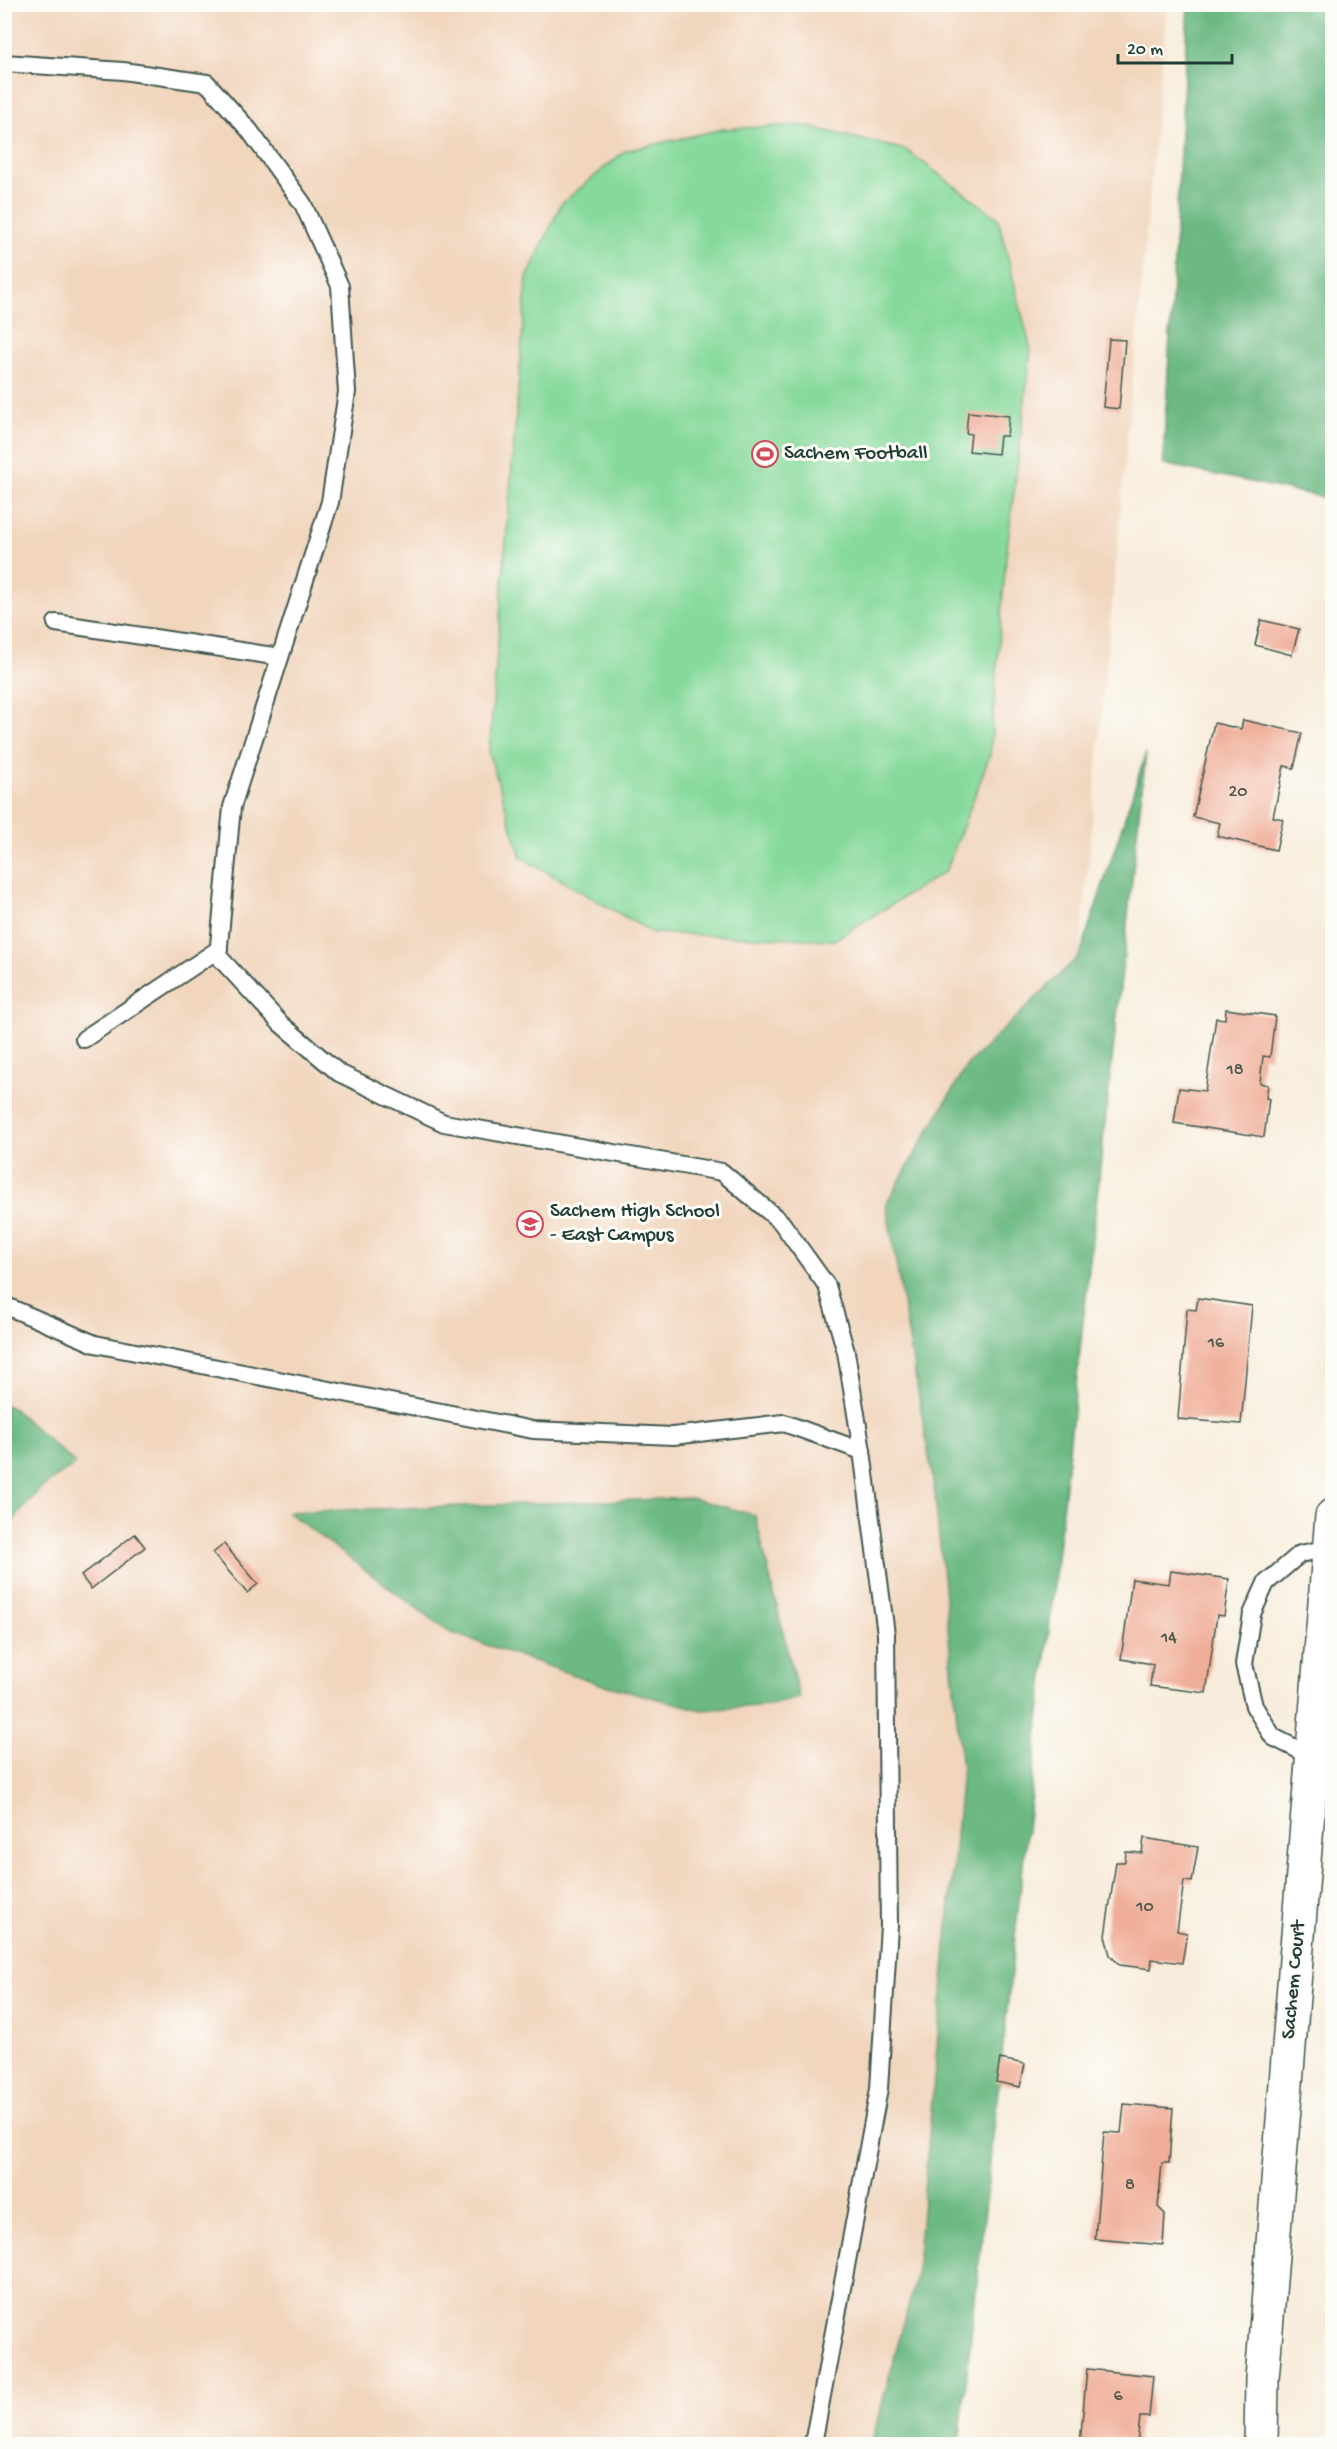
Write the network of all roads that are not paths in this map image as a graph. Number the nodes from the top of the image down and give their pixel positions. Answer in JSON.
{"nodes":[{"id":1,"x":4,"y":63,"type":"edge"},
{"id":2,"x":56,"y":623,"type":"dead end"},
{"id":3,"x":280,"y":657,"type":"junction"},
{"id":4,"x":219,"y":949,"type":"junction"},
{"id":5,"x":84,"y":1039,"type":"dead end"},
{"id":6,"x":4,"y":1305,"type":"edge"},
{"id":7,"x":862,"y":1451,"type":"junction"},
{"id":8,"x":1331,"y":1532,"type":"edge"},
{"id":9,"x":1313,"y":1757,"type":"junction"},
{"id":10,"x":813,"y":2445,"type":"edge"},
{"id":11,"x":1261,"y":2445,"type":"edge"}],
"edges":[{"from":1,"to":3,"type":"lane"},
{"from":2,"to":3,"type":"lane"},
{"from":3,"to":4,"type":"lane"},
{"from":4,"to":5,"type":"lane"},
{"from":4,"to":7,"type":"lane"},
{"from":6,"to":7,"type":"lane"},
{"from":7,"to":10,"type":"lane"},
{"from":8,"to":9,"type":"street","name":"Sachem Court"},
{"from":8,"to":9,"type":"lane"},
{"from":9,"to":11,"type":"street","name":"Sachem Court"}]}
